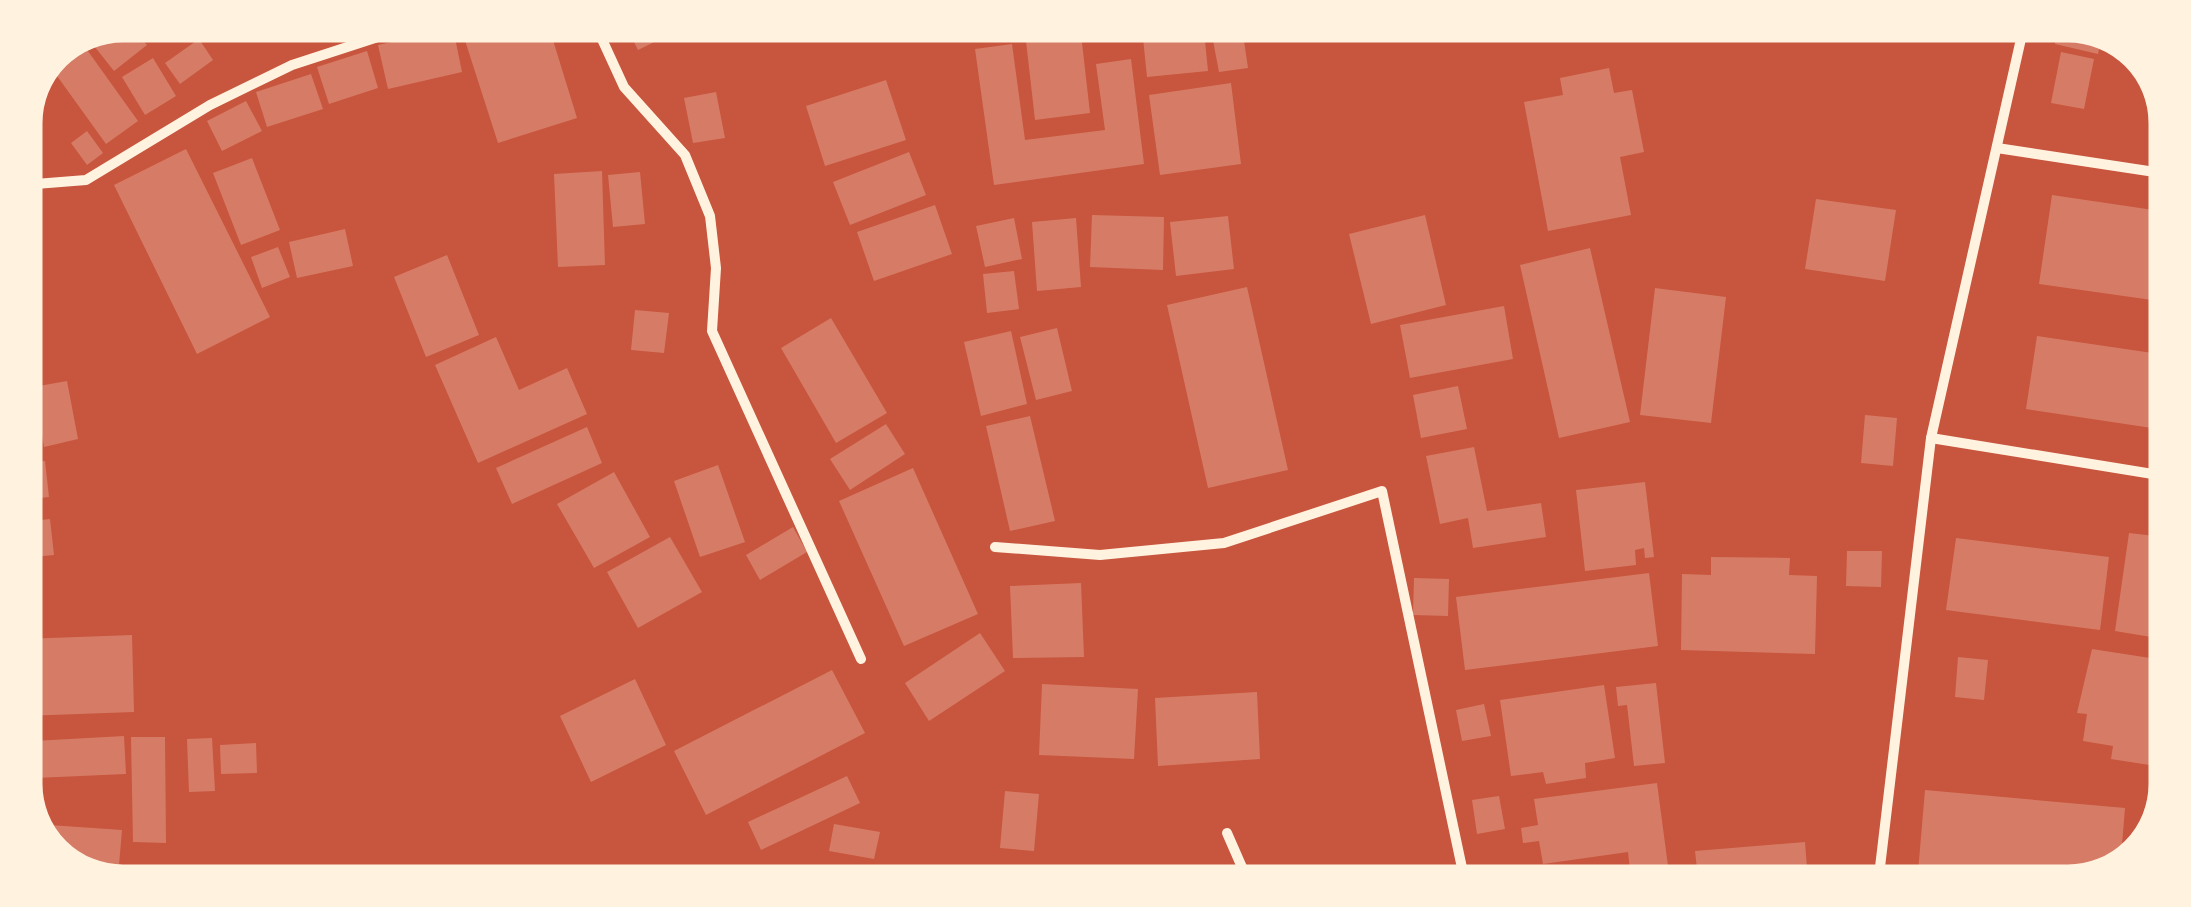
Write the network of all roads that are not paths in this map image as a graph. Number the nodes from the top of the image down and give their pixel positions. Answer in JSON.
{"nodes":[{"id":1,"x":373,"y":40,"type":"edge"},
{"id":2,"x":602,"y":40,"type":"edge"},
{"id":3,"x":2021,"y":40,"type":"edge"},
{"id":4,"x":1997,"y":148,"type":"junction"},
{"id":5,"x":2151,"y":171,"type":"edge"},
{"id":6,"x":40,"y":184,"type":"edge"},
{"id":7,"x":1932,"y":438,"type":"junction"},
{"id":8,"x":2151,"y":474,"type":"edge"},
{"id":9,"x":995,"y":547,"type":"dead end"},
{"id":10,"x":860,"y":659,"type":"dead end"},
{"id":11,"x":1228,"y":834,"type":"dead end"},
{"id":12,"x":1242,"y":867,"type":"edge"},
{"id":13,"x":1461,"y":867,"type":"edge"},
{"id":14,"x":1880,"y":867,"type":"edge"}],
"edges":[{"from":1,"to":6,"type":"street"},
{"from":2,"to":10,"type":"street"},
{"from":3,"to":4,"type":"street"},
{"from":4,"to":5,"type":"street"},
{"from":4,"to":7,"type":"street"},
{"from":7,"to":8,"type":"street"},
{"from":7,"to":14,"type":"street"},
{"from":9,"to":13,"type":"street"},
{"from":11,"to":12,"type":"street"}]}
